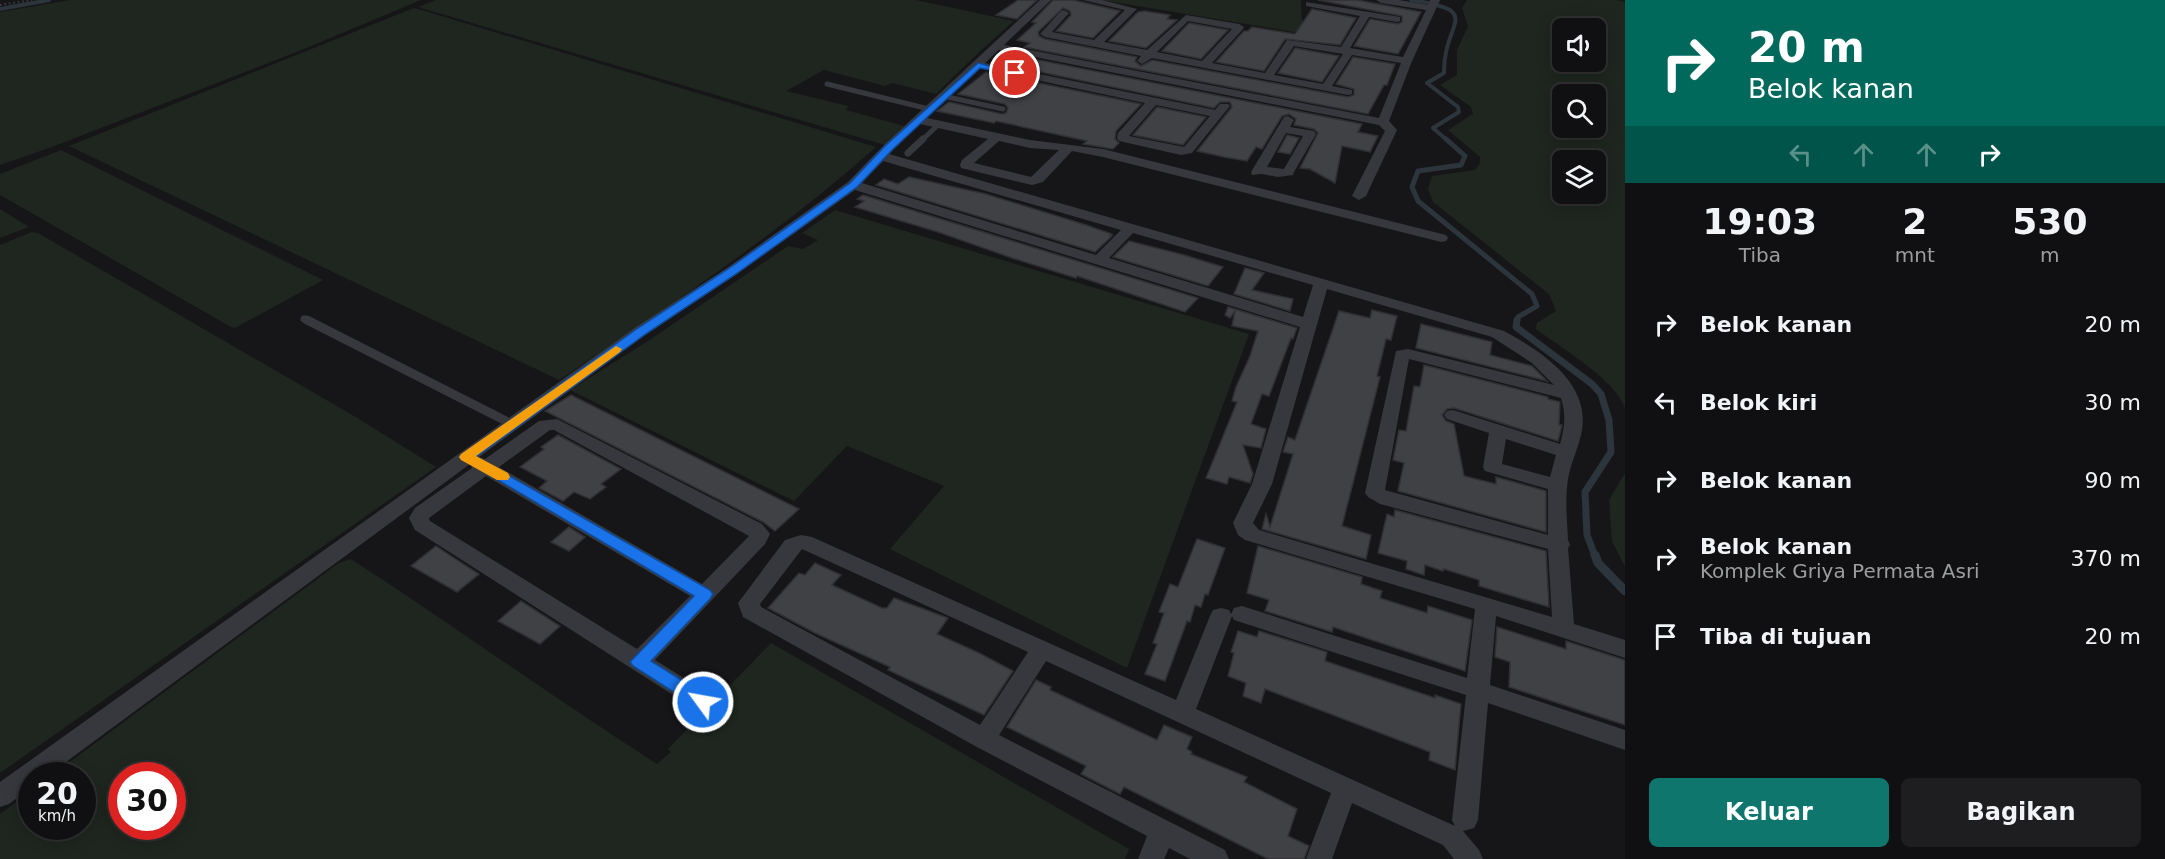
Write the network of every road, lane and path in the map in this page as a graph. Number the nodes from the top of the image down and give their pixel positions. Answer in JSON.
{"nodes":[{"id":1,"x":32,"y":0,"type":"edge"},
{"id":2,"x":1046,"y":0,"type":"edge"},
{"id":3,"x":1088,"y":0,"type":"edge"},
{"id":4,"x":1381,"y":0,"type":"edge"},
{"id":5,"x":1309,"y":4,"type":"dead end"},
{"id":6,"x":1434,"y":4,"type":"edge"},
{"id":7,"x":0,"y":5,"type":"edge"},
{"id":8,"x":1064,"y":13,"type":"dead end"},
{"id":9,"x":1366,"y":14,"type":"junction"},
{"id":10,"x":1397,"y":19,"type":"dead end"},
{"id":11,"x":1096,"y":44,"type":"junction"},
{"id":12,"x":996,"y":46,"type":"junction"},
{"id":13,"x":1347,"y":51,"type":"junction"},
{"id":14,"x":1149,"y":54,"type":"junction"},
{"id":15,"x":1407,"y":61,"type":"junction"},
{"id":16,"x":978,"y":65,"type":"junction"},
{"id":17,"x":1204,"y":65,"type":"junction"},
{"id":18,"x":1131,"y":73,"type":"junction"},
{"id":19,"x":1268,"y":76,"type":"junction"},
{"id":20,"x":827,"y":84,"type":"dead end"},
{"id":21,"x":1326,"y":87,"type":"junction"},
{"id":22,"x":1348,"y":92,"type":"dead end"},
{"id":23,"x":1234,"y":93,"type":"junction"},
{"id":24,"x":943,"y":96,"type":"junction"},
{"id":25,"x":1153,"y":101,"type":"junction"},
{"id":26,"x":1296,"y":105,"type":"junction"},
{"id":27,"x":1003,"y":109,"type":"dead end"},
{"id":28,"x":924,"y":114,"type":"junction"},
{"id":29,"x":1218,"y":114,"type":"junction"},
{"id":30,"x":1383,"y":122,"type":"junction"},
{"id":31,"x":939,"y":124,"type":"junction"},
{"id":32,"x":1282,"y":129,"type":"junction"},
{"id":33,"x":997,"y":137,"type":"junction"},
{"id":34,"x":1068,"y":147,"type":"junction"},
{"id":35,"x":908,"y":153,"type":"dead end"},
{"id":36,"x":881,"y":156,"type":"junction"},
{"id":37,"x":854,"y":185,"type":"junction"},
{"id":38,"x":1359,"y":196,"type":"dead end"},
{"id":39,"x":1130,"y":228,"type":"junction"},
{"id":40,"x":1441,"y":238,"type":"dead end"},
{"id":41,"x":1099,"y":260,"type":"junction"},
{"id":42,"x":1321,"y":284,"type":"junction"},
{"id":43,"x":304,"y":319,"type":"dead end"},
{"id":44,"x":1308,"y":324,"type":"junction"},
{"id":45,"x":1566,"y":394,"type":"junction"},
{"id":46,"x":1453,"y":415,"type":"dead end"},
{"id":47,"x":512,"y":424,"type":"junction"},
{"id":48,"x":1498,"y":430,"type":"junction"},
{"id":49,"x":1566,"y":452,"type":"junction"},
{"id":50,"x":466,"y":457,"type":"junction"},
{"id":51,"x":487,"y":467,"type":"junction"},
{"id":52,"x":1558,"y":485,"type":"junction"},
{"id":53,"x":1560,"y":545,"type":"junction"},
{"id":54,"x":705,"y":594,"type":"junction"},
{"id":55,"x":1486,"y":605,"type":"junction"},
{"id":56,"x":1563,"y":629,"type":"junction"},
{"id":57,"x":1625,"y":649,"type":"edge"},
{"id":58,"x":1042,"y":650,"type":"junction"},
{"id":59,"x":639,"y":662,"type":"junction"},
{"id":60,"x":1477,"y":690,"type":"junction"},
{"id":61,"x":703,"y":702,"type":"dead end"},
{"id":62,"x":1182,"y":713,"type":"junction"},
{"id":63,"x":984,"y":740,"type":"junction"},
{"id":64,"x":1625,"y":740,"type":"edge"},
{"id":65,"x":1345,"y":788,"type":"junction"},
{"id":66,"x":0,"y":796,"type":"edge"},
{"id":67,"x":1466,"y":820,"type":"dead end"},
{"id":68,"x":1162,"y":831,"type":"junction"},
{"id":69,"x":1150,"y":859,"type":"edge"},
{"id":70,"x":1216,"y":859,"type":"edge"},
{"id":71,"x":1319,"y":859,"type":"edge"},
{"id":72,"x":1470,"y":859,"type":"edge"}],
"edges":[{"from":1,"to":7,"type":"path"},
{"from":2,"to":12,"type":"street"},
{"from":3,"to":11,"type":"street"},
{"from":4,"to":6,"type":"street"},
{"from":5,"to":9,"type":"street"},
{"from":6,"to":15,"type":"street"},
{"from":8,"to":11,"type":"street"},
{"from":9,"to":10,"type":"street"},
{"from":9,"to":13,"type":"street"},
{"from":11,"to":14,"type":"street"},
{"from":12,"to":16,"type":"street"},
{"from":12,"to":18,"type":"street"},
{"from":13,"to":15,"type":"street"},
{"from":13,"to":19,"type":"street"},
{"from":13,"to":21,"type":"street"},
{"from":14,"to":17,"type":"street"},
{"from":14,"to":17,"type":"street"},
{"from":14,"to":18,"type":"street"},
{"from":15,"to":30,"type":"street"},
{"from":16,"to":24,"type":"street"},
{"from":16,"to":25,"type":"street"},
{"from":17,"to":19,"type":"street"},
{"from":18,"to":23,"type":"street"},
{"from":19,"to":21,"type":"street"},
{"from":20,"to":28,"type":"lane"},
{"from":21,"to":22,"type":"street"},
{"from":23,"to":26,"type":"street"},
{"from":23,"to":29,"type":"street"},
{"from":24,"to":27,"type":"lane"},
{"from":24,"to":28,"type":"street"},
{"from":25,"to":29,"type":"street"},
{"from":25,"to":29,"type":"street"},
{"from":26,"to":30,"type":"street"},
{"from":26,"to":32,"type":"street"},
{"from":28,"to":31,"type":"street"},
{"from":28,"to":36,"type":"street"},
{"from":30,"to":38,"type":"street"},
{"from":31,"to":33,"type":"street"},
{"from":31,"to":35,"type":"lane"},
{"from":32,"to":32,"type":"street"},
{"from":33,"to":34,"type":"street"},
{"from":33,"to":34,"type":"street"},
{"from":34,"to":40,"type":"street"},
{"from":36,"to":37,"type":"street"},
{"from":36,"to":39,"type":"street"},
{"from":37,"to":41,"type":"street"},
{"from":37,"to":47,"type":"street"},
{"from":39,"to":41,"type":"street"},
{"from":39,"to":42,"type":"street"},
{"from":41,"to":44,"type":"street"},
{"from":42,"to":44,"type":"street"},
{"from":42,"to":45,"type":"street"},
{"from":43,"to":47,"type":"lane"},
{"from":44,"to":55,"type":"street"},
{"from":45,"to":49,"type":"street"},
{"from":45,"to":53,"type":"street"},
{"from":46,"to":48,"type":"street"},
{"from":47,"to":50,"type":"street"},
{"from":48,"to":49,"type":"street"},
{"from":48,"to":52,"type":"street"},
{"from":49,"to":52,"type":"street"},
{"from":50,"to":51,"type":"street"},
{"from":50,"to":66,"type":"street"},
{"from":51,"to":54,"type":"street"},
{"from":51,"to":54,"type":"street"},
{"from":51,"to":59,"type":"street"},
{"from":52,"to":53,"type":"street"},
{"from":53,"to":56,"type":"street"},
{"from":54,"to":59,"type":"street"},
{"from":55,"to":56,"type":"street"},
{"from":55,"to":60,"type":"street"},
{"from":56,"to":57,"type":"street"},
{"from":58,"to":62,"type":"street"},
{"from":58,"to":63,"type":"street"},
{"from":58,"to":63,"type":"street"},
{"from":59,"to":61,"type":"street"},
{"from":60,"to":62,"type":"street"},
{"from":60,"to":64,"type":"street"},
{"from":60,"to":67,"type":"street"},
{"from":62,"to":65,"type":"street"},
{"from":63,"to":68,"type":"street"},
{"from":65,"to":71,"type":"street"},
{"from":65,"to":72,"type":"street"},
{"from":68,"to":69,"type":"street"},
{"from":68,"to":70,"type":"street"}]}
